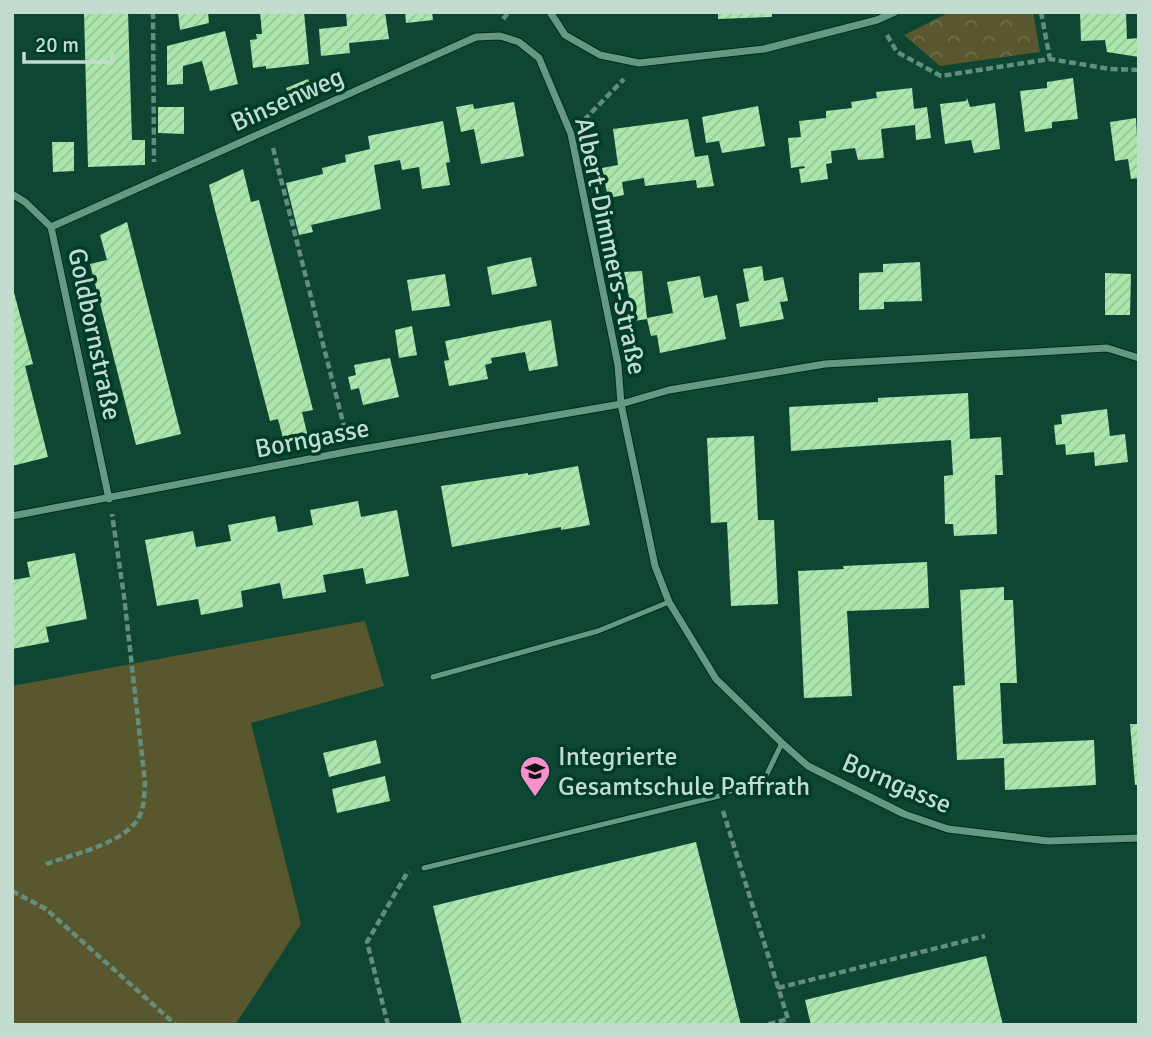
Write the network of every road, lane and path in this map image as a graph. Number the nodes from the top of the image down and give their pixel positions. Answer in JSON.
{"nodes":[{"id":1,"x":153,"y":12,"type":"edge"},
{"id":2,"x":550,"y":12,"type":"edge"},
{"id":3,"x":895,"y":12,"type":"edge"},
{"id":4,"x":1041,"y":12,"type":"edge"},
{"id":5,"x":877,"y":20,"type":"junction"},
{"id":6,"x":539,"y":58,"type":"joint"},
{"id":7,"x":1050,"y":59,"type":"junction"},
{"id":8,"x":639,"y":64,"type":"junction"},
{"id":9,"x":1139,"y":70,"type":"edge"},
{"id":10,"x":269,"y":130,"type":"junction"},
{"id":11,"x":571,"y":134,"type":"junction"},
{"id":12,"x":154,"y":180,"type":"junction"},
{"id":13,"x":12,"y":194,"type":"edge"},
{"id":14,"x":51,"y":227,"type":"junction"},
{"id":15,"x":1139,"y":358,"type":"edge"},
{"id":16,"x":621,"y":404,"type":"junction"},
{"id":17,"x":351,"y":452,"type":"junction"},
{"id":18,"x":109,"y":499,"type":"junction"},
{"id":19,"x":12,"y":516,"type":"edge"},
{"id":20,"x":669,"y":602,"type":"junction"},
{"id":21,"x":433,"y":677,"type":"dead end"},
{"id":22,"x":782,"y":743,"type":"junction"},
{"id":23,"x":719,"y":796,"type":"junction"},
{"id":24,"x":1139,"y":838,"type":"edge"},
{"id":25,"x":46,"y":864,"type":"dead end"},
{"id":26,"x":424,"y":868,"type":"joint"},
{"id":27,"x":12,"y":891,"type":"edge"},
{"id":28,"x":985,"y":936,"type":"dead end"},
{"id":29,"x":778,"y":988,"type":"junction"},
{"id":30,"x":789,"y":1022,"type":"edge"},
{"id":31,"x":176,"y":1025,"type":"edge"},
{"id":32,"x":388,"y":1025,"type":"edge"},
{"id":33,"x":766,"y":1025,"type":"edge"}],
"edges":[{"from":1,"to":12,"type":"path"},
{"from":2,"to":8,"type":"street"},
{"from":3,"to":5,"type":"street"},
{"from":4,"to":7,"type":"path"},
{"from":5,"to":7,"type":"path"},
{"from":5,"to":8,"type":"street"},
{"from":6,"to":10,"type":"street","name":"Binsenweg"},
{"from":6,"to":11,"type":"street","name":"Albert-Dimmers-Straße"},
{"from":7,"to":9,"type":"path"},
{"from":8,"to":11,"type":"path"},
{"from":10,"to":12,"type":"street","name":"Binsenweg"},
{"from":10,"to":17,"type":"path"},
{"from":11,"to":16,"type":"street","name":"Albert-Dimmers-Straße"},
{"from":12,"to":14,"type":"street","name":"Binsenweg"},
{"from":13,"to":14,"type":"street","name":"Goldbornstraße"},
{"from":14,"to":18,"type":"street","name":"Goldbornstraße"},
{"from":15,"to":16,"type":"street","name":"Borngasse"},
{"from":16,"to":17,"type":"street","name":"Borngasse"},
{"from":16,"to":20,"type":"street","name":"Borngasse"},
{"from":17,"to":18,"type":"street","name":"Borngasse"},
{"from":18,"to":19,"type":"street","name":"Borngasse"},
{"from":18,"to":25,"type":"path"},
{"from":20,"to":21,"type":"lane"},
{"from":20,"to":22,"type":"street","name":"Borngasse"},
{"from":22,"to":23,"type":"lane"},
{"from":22,"to":24,"type":"street","name":"Borngasse"},
{"from":23,"to":26,"type":"lane"},
{"from":23,"to":29,"type":"path"},
{"from":26,"to":32,"type":"path"},
{"from":27,"to":31,"type":"path"},
{"from":28,"to":29,"type":"path"},
{"from":29,"to":30,"type":"path"},
{"from":30,"to":33,"type":"path"}]}
